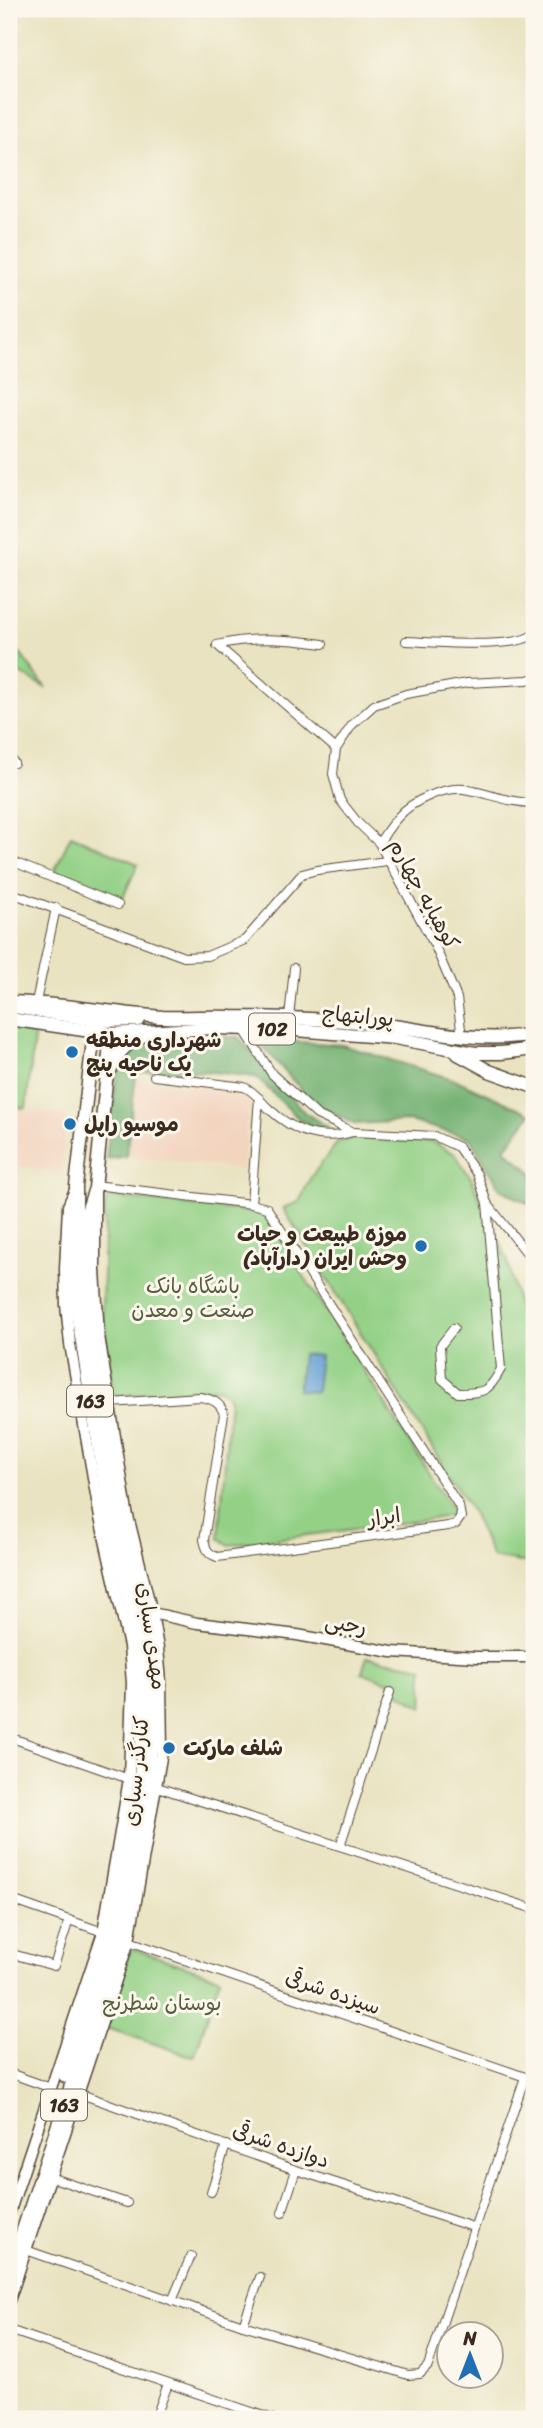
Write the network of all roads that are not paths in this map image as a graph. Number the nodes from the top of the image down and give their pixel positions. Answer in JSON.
{"nodes":[{"id":1,"x":534,"y":634,"type":"edge"},
{"id":2,"x":406,"y":641,"type":"dead end"},
{"id":3,"x":323,"y":644,"type":"dead end"},
{"id":4,"x":534,"y":678,"type":"edge"},
{"id":5,"x":336,"y":749,"type":"junction"},
{"id":6,"x":534,"y":803,"type":"edge"},
{"id":7,"x":379,"y":843,"type":"junction"},
{"id":8,"x":9,"y":860,"type":"edge"},
{"id":9,"x":387,"y":861,"type":"junction"},
{"id":10,"x":9,"y":892,"type":"edge"},
{"id":11,"x":118,"y":905,"type":"dead end"},
{"id":12,"x":56,"y":908,"type":"junction"},
{"id":13,"x":294,"y":968,"type":"dead end"},
{"id":14,"x":36,"y":1002,"type":"junction"},
{"id":15,"x":9,"y":1004,"type":"edge"},
{"id":16,"x":164,"y":1017,"type":"junction"},
{"id":17,"x":289,"y":1018,"type":"junction"},
{"id":18,"x":9,"y":1019,"type":"edge"},
{"id":19,"x":102,"y":1021,"type":"junction"},
{"id":20,"x":243,"y":1028,"type":"junction"},
{"id":21,"x":157,"y":1030,"type":"junction"},
{"id":22,"x":94,"y":1032,"type":"junction"},
{"id":23,"x":111,"y":1034,"type":"junction"},
{"id":24,"x":534,"y":1034,"type":"edge"},
{"id":25,"x":444,"y":1035,"type":"junction"},
{"id":26,"x":462,"y":1037,"type":"junction"},
{"id":27,"x":534,"y":1049,"type":"edge"},
{"id":28,"x":449,"y":1050,"type":"junction"},
{"id":29,"x":154,"y":1076,"type":"dead end"},
{"id":30,"x":106,"y":1083,"type":"junction"},
{"id":31,"x":534,"y":1087,"type":"edge"},
{"id":32,"x":260,"y":1098,"type":"junction"},
{"id":33,"x":83,"y":1124,"type":"junction"},
{"id":34,"x":102,"y":1127,"type":"junction"},
{"id":35,"x":353,"y":1132,"type":"junction"},
{"id":36,"x":95,"y":1186,"type":"junction"},
{"id":37,"x":250,"y":1203,"type":"junction"},
{"id":38,"x":488,"y":1203,"type":"junction"},
{"id":39,"x":534,"y":1262,"type":"edge"},
{"id":40,"x":454,"y":1328,"type":"dead end"},
{"id":41,"x":110,"y":1403,"type":"junction"},
{"id":42,"x":152,"y":1613,"type":"junction"},
{"id":43,"x":534,"y":1657,"type":"edge"},
{"id":44,"x":390,"y":1692,"type":"dead end"},
{"id":45,"x":9,"y":1737,"type":"edge"},
{"id":46,"x":144,"y":1783,"type":"junction"},
{"id":47,"x":340,"y":1846,"type":"junction"},
{"id":48,"x":9,"y":1899,"type":"edge"},
{"id":49,"x":534,"y":1909,"type":"edge"},
{"id":50,"x":69,"y":1920,"type":"junction"},
{"id":51,"x":116,"y":1936,"type":"junction"},
{"id":52,"x":9,"y":1953,"type":"edge"},
{"id":53,"x":9,"y":2073,"type":"edge"},
{"id":54,"x":525,"y":2077,"type":"junction"},
{"id":55,"x":534,"y":2080,"type":"edge"},
{"id":56,"x":51,"y":2088,"type":"junction"},
{"id":57,"x":78,"y":2094,"type":"junction"},
{"id":58,"x":226,"y":2145,"type":"junction"},
{"id":59,"x":296,"y":2170,"type":"junction"},
{"id":60,"x":50,"y":2177,"type":"junction"},
{"id":61,"x":211,"y":2192,"type":"dead end"},
{"id":62,"x":127,"y":2203,"type":"dead end"},
{"id":63,"x":282,"y":2213,"type":"dead end"},
{"id":64,"x":9,"y":2214,"type":"edge"},
{"id":65,"x":473,"y":2227,"type":"junction"},
{"id":66,"x":9,"y":2246,"type":"edge"},
{"id":67,"x":26,"y":2250,"type":"junction"},
{"id":68,"x":191,"y":2256,"type":"dead end"},
{"id":69,"x":9,"y":2272,"type":"edge"},
{"id":70,"x":260,"y":2277,"type":"dead end"},
{"id":71,"x":9,"y":2301,"type":"edge"},
{"id":72,"x":172,"y":2301,"type":"junction"},
{"id":73,"x":243,"y":2325,"type":"junction"},
{"id":74,"x":9,"y":2330,"type":"edge"},
{"id":75,"x":167,"y":2384,"type":"junction"},
{"id":76,"x":9,"y":2414,"type":"edge"},
{"id":77,"x":268,"y":2418,"type":"edge"},
{"id":78,"x":24,"y":2419,"type":"edge"},
{"id":79,"x":155,"y":2419,"type":"edge"}],
"edges":[{"from":1,"to":2,"type":"street"},
{"from":3,"to":5,"type":"street"},
{"from":4,"to":5,"type":"street"},
{"from":5,"to":7,"type":"street","name":"کوهپایه چهارم"},
{"from":6,"to":7,"type":"street"},
{"from":7,"to":9,"type":"street","name":"کوهپایه چهارم"},
{"from":8,"to":11,"type":"street"},
{"from":9,"to":12,"type":"street"},
{"from":9,"to":26,"type":"street","name":"کوهپایه چهارم"},
{"from":10,"to":12,"type":"street"},
{"from":12,"to":14,"type":"street"},
{"from":13,"to":17,"type":"street"},
{"from":14,"to":15,"type":"main road","name":"پورابتهاج","number":"102"},
{"from":14,"to":16,"type":"main road","name":"پورابتهاج","number":"102"},
{"from":15,"to":19,"type":"main road"},
{"from":16,"to":17,"type":"main road","name":"پورابتهاج","number":"102"},
{"from":16,"to":19,"type":"main road"},
{"from":17,"to":25,"type":"main road","name":"پورابتهاج","number":"102"},
{"from":18,"to":22,"type":"main road","name":"پورابتهاج","number":"102"},
{"from":19,"to":22,"type":"main road","name":"مهدی سباری","number":"163"},
{"from":20,"to":21,"type":"main road","name":"پورابتهاج","number":"102"},
{"from":20,"to":28,"type":"main road","name":"پورابتهاج","number":"102"},
{"from":20,"to":35,"type":"street"},
{"from":21,"to":23,"type":"main road","name":"پورابتهاج","number":"102"},
{"from":21,"to":30,"type":"main road"},
{"from":22,"to":23,"type":"main road","name":"پورابتهاج","number":"102"},
{"from":22,"to":33,"type":"main road","name":"مهدی سباری","number":"163"},
{"from":23,"to":30,"type":"main road","number":"163"},
{"from":24,"to":26,"type":"main road","name":"پورابتهاج","number":"102"},
{"from":25,"to":26,"type":"main road","name":"پورابتهاج","number":"102"},
{"from":25,"to":28,"type":"main road"},
{"from":27,"to":28,"type":"main road","name":"پورابتهاج","number":"102"},
{"from":28,"to":31,"type":"main road"},
{"from":29,"to":32,"type":"street"},
{"from":30,"to":34,"type":"main road","number":"163"},
{"from":32,"to":35,"type":"street"},
{"from":32,"to":37,"type":"street"},
{"from":33,"to":34,"type":"main road"},
{"from":33,"to":46,"type":"main road","name":"مهدی سباری","number":"163"},
{"from":34,"to":36,"type":"main road","number":"163"},
{"from":35,"to":38,"type":"street"},
{"from":36,"to":37,"type":"street"},
{"from":36,"to":41,"type":"main road","name":"کنارگذر سباری"},
{"from":36,"to":46,"type":"main road","number":"163"},
{"from":37,"to":41,"type":"street","name":"ابرار"},
{"from":38,"to":39,"type":"street"},
{"from":38,"to":40,"type":"street"},
{"from":41,"to":42,"type":"main road","name":"کنارگذر سباری"},
{"from":42,"to":43,"type":"main road","name":"رجبی"},
{"from":42,"to":46,"type":"main road","name":"کنارگذر سباری"},
{"from":44,"to":47,"type":"street"},
{"from":45,"to":46,"type":"street"},
{"from":46,"to":47,"type":"street"},
{"from":46,"to":51,"type":"main road","name":"مهدی سباری","number":"163"},
{"from":46,"to":51,"type":"main road","name":"کنارگذر سباری"},
{"from":47,"to":49,"type":"street"},
{"from":48,"to":50,"type":"street","name":"سیزده شرقی"},
{"from":50,"to":51,"type":"street","name":"سیزده شرقی"},
{"from":50,"to":52,"type":"street"},
{"from":51,"to":54,"type":"street","name":"سیزده شرقی"},
{"from":51,"to":56,"type":"main road","name":"کنارگذر سباری"},
{"from":51,"to":57,"type":"main road","name":"کنارگذر سباری"},
{"from":51,"to":66,"type":"main road","name":"مهدی سباری","number":"163"},
{"from":51,"to":69,"type":"main road","name":"مهدی سباری","number":"163"},
{"from":53,"to":56,"type":"street"},
{"from":54,"to":55,"type":"street","name":"سیزده شرقی"},
{"from":54,"to":65,"type":"street"},
{"from":56,"to":64,"type":"main road","name":"کنارگذر سباری"},
{"from":57,"to":58,"type":"street","name":"دوازده شرقی"},
{"from":57,"to":60,"type":"main road","name":"کنارگذر سباری"},
{"from":58,"to":59,"type":"street","name":"دوازده شرقی"},
{"from":58,"to":61,"type":"street"},
{"from":59,"to":63,"type":"street"},
{"from":59,"to":65,"type":"street","name":"دوازده شرقی"},
{"from":60,"to":62,"type":"street"},
{"from":60,"to":67,"type":"main road","name":"کنارگذر سباری"},
{"from":65,"to":73,"type":"street"},
{"from":67,"to":71,"type":"main road","name":"کنارگذر سباری"},
{"from":67,"to":72,"type":"street"},
{"from":68,"to":72,"type":"street"},
{"from":70,"to":73,"type":"street"},
{"from":72,"to":73,"type":"street"},
{"from":74,"to":75,"type":"street"},
{"from":75,"to":77,"type":"street"},
{"from":75,"to":79,"type":"street"},
{"from":76,"to":78,"type":"street"}]}
